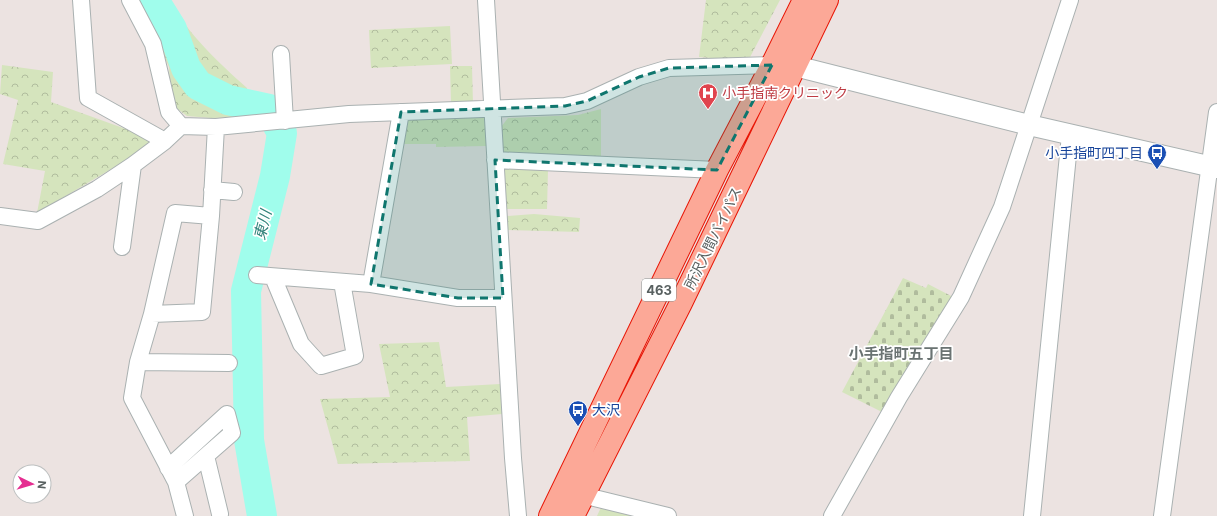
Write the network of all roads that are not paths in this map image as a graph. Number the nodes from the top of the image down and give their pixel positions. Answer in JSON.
{"nodes":[{"id":1,"x":81,"y":0,"type":"edge"},
{"id":2,"x":130,"y":0,"type":"edge"},
{"id":3,"x":486,"y":0,"type":"edge"},
{"id":4,"x":804,"y":0,"type":"edge"},
{"id":5,"x":827,"y":0,"type":"edge"},
{"id":6,"x":1070,"y":0,"type":"edge"},
{"id":7,"x":281,"y":54,"type":"dead end"},
{"id":8,"x":772,"y":65,"type":"junction"},
{"id":9,"x":794,"y":66,"type":"junction"},
{"id":10,"x":493,"y":109,"type":"junction"},
{"id":11,"x":401,"y":112,"type":"junction"},
{"id":12,"x":1217,"y":112,"type":"edge"},
{"id":13,"x":278,"y":121,"type":"junction"},
{"id":14,"x":1029,"y":125,"type":"junction"},
{"id":15,"x":181,"y":126,"type":"junction"},
{"id":16,"x":216,"y":127,"type":"junction"},
{"id":17,"x":1070,"y":135,"type":"junction"},
{"id":18,"x":164,"y":141,"type":"junction"},
{"id":19,"x":495,"y":160,"type":"junction"},
{"id":20,"x":132,"y":165,"type":"junction"},
{"id":21,"x":1213,"y":168,"type":"edge"},
{"id":22,"x":717,"y":170,"type":"junction"},
{"id":23,"x":212,"y":190,"type":"junction"},
{"id":24,"x":234,"y":192,"type":"dead end"},
{"id":25,"x":0,"y":216,"type":"edge"},
{"id":26,"x":211,"y":216,"type":"junction"},
{"id":27,"x":122,"y":247,"type":"dead end"},
{"id":28,"x":257,"y":276,"type":"dead end"},
{"id":29,"x":273,"y":277,"type":"junction"},
{"id":30,"x":342,"y":282,"type":"junction"},
{"id":31,"x":371,"y":284,"type":"junction"},
{"id":32,"x":503,"y":298,"type":"junction"},
{"id":33,"x":152,"y":314,"type":"junction"},
{"id":34,"x":138,"y":362,"type":"junction"},
{"id":35,"x":229,"y":363,"type":"dead end"},
{"id":36,"x":206,"y":456,"type":"junction"},
{"id":37,"x":172,"y":475,"type":"junction"},
{"id":38,"x":582,"y":495,"type":"junction"},
{"id":39,"x":220,"y":514,"type":"dead end"},
{"id":40,"x":185,"y":516,"type":"edge"},
{"id":41,"x":518,"y":516,"type":"edge"},
{"id":42,"x":550,"y":516,"type":"edge"},
{"id":43,"x":573,"y":516,"type":"edge"},
{"id":44,"x":668,"y":516,"type":"edge"},
{"id":45,"x":832,"y":516,"type":"edge"},
{"id":46,"x":1032,"y":516,"type":"edge"},
{"id":47,"x":1162,"y":516,"type":"edge"}],
"edges":[{"from":1,"to":18,"type":"street"},
{"from":2,"to":15,"type":"street"},
{"from":3,"to":10,"type":"street"},
{"from":4,"to":8,"type":"highway","name":"所沢入間バイパス","number":"463"},
{"from":5,"to":9,"type":"highway","name":"所沢入間バイパス","number":"463"},
{"from":6,"to":14,"type":"street"},
{"from":7,"to":13,"type":"street"},
{"from":8,"to":9,"type":"street"},
{"from":8,"to":10,"type":"street"},
{"from":8,"to":22,"type":"highway","name":"所沢入間バイパス","number":"463"},
{"from":9,"to":14,"type":"street"},
{"from":9,"to":38,"type":"highway","name":"所沢入間バイパス","number":"463"},
{"from":10,"to":11,"type":"street"},
{"from":10,"to":19,"type":"street"},
{"from":11,"to":13,"type":"street"},
{"from":11,"to":31,"type":"street"},
{"from":12,"to":21,"type":"street"},
{"from":13,"to":16,"type":"street"},
{"from":14,"to":17,"type":"street"},
{"from":14,"to":45,"type":"street"},
{"from":15,"to":16,"type":"street"},
{"from":15,"to":18,"type":"street"},
{"from":16,"to":23,"type":"street"},
{"from":17,"to":21,"type":"street"},
{"from":17,"to":46,"type":"street"},
{"from":18,"to":20,"type":"street"},
{"from":19,"to":22,"type":"street"},
{"from":19,"to":32,"type":"street"},
{"from":20,"to":25,"type":"street"},
{"from":20,"to":27,"type":"street"},
{"from":21,"to":47,"type":"street"},
{"from":22,"to":42,"type":"highway","name":"所沢入間バイパス","number":"463"},
{"from":23,"to":24,"type":"street"},
{"from":23,"to":26,"type":"street"},
{"from":26,"to":33,"type":"street"},
{"from":26,"to":33,"type":"street"},
{"from":28,"to":29,"type":"street"},
{"from":29,"to":30,"type":"street"},
{"from":29,"to":30,"type":"street"},
{"from":30,"to":31,"type":"street"},
{"from":31,"to":32,"type":"street"},
{"from":32,"to":41,"type":"street"},
{"from":33,"to":34,"type":"street"},
{"from":34,"to":35,"type":"street"},
{"from":34,"to":37,"type":"street"},
{"from":36,"to":37,"type":"street"},
{"from":36,"to":37,"type":"street"},
{"from":36,"to":39,"type":"street"},
{"from":37,"to":40,"type":"street"},
{"from":38,"to":43,"type":"highway","name":"所沢入間バイパス","number":"463"},
{"from":38,"to":44,"type":"street"}]}
